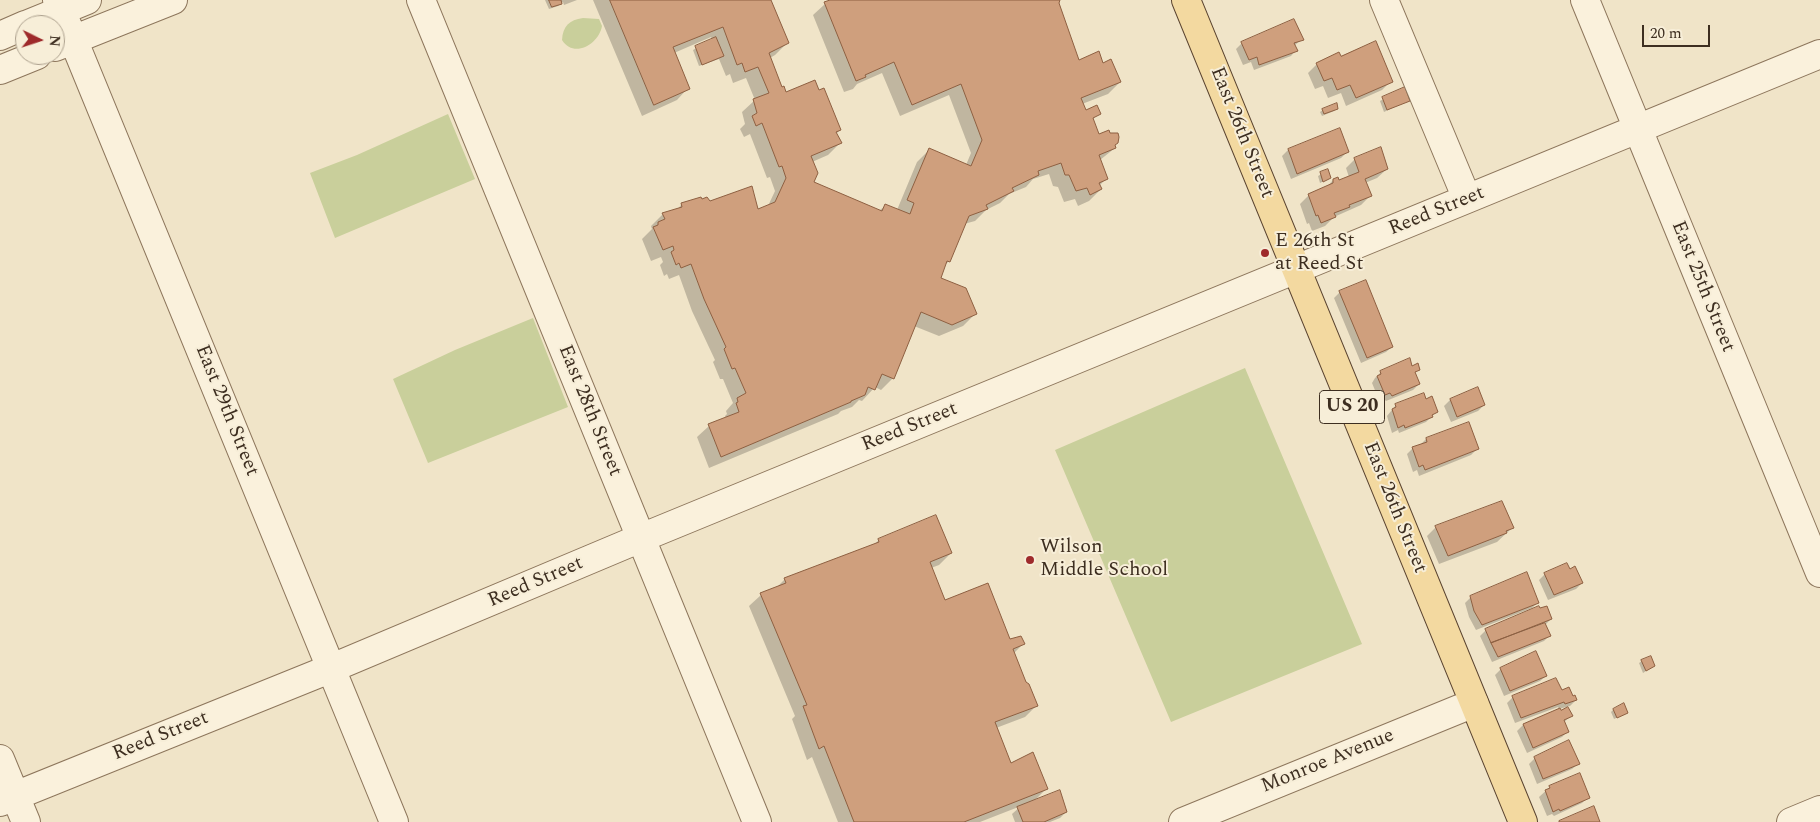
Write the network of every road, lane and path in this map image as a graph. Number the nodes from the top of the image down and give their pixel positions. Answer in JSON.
{"nodes":[{"id":1,"x":87,"y":0,"type":"edge"},
{"id":2,"x":173,"y":0,"type":"edge"},
{"id":3,"x":421,"y":0,"type":"edge"},
{"id":4,"x":1186,"y":0,"type":"edge"},
{"id":5,"x":1384,"y":0,"type":"edge"},
{"id":6,"x":1585,"y":0,"type":"edge"},
{"id":7,"x":59,"y":5,"type":"edge"},
{"id":8,"x":42,"y":15,"type":"edge"},
{"id":9,"x":15,"y":29,"type":"edge"},
{"id":10,"x":0,"y":36,"type":"edge"},
{"id":11,"x":65,"y":44,"type":"edge"},
{"id":12,"x":65,"y":46,"type":"edge"},
{"id":13,"x":1820,"y":54,"type":"edge"},
{"id":14,"x":15,"y":64,"type":"edge"},
{"id":15,"x":0,"y":70,"type":"edge"},
{"id":16,"x":1638,"y":129,"type":"junction"},
{"id":17,"x":1467,"y":199,"type":"junction"},
{"id":18,"x":1296,"y":269,"type":"junction"},
{"id":19,"x":641,"y":538,"type":"junction"},
{"id":20,"x":1820,"y":574,"type":"edge"},
{"id":21,"x":332,"y":668,"type":"junction"},
{"id":22,"x":1474,"y":703,"type":"junction"},
{"id":23,"x":0,"y":758,"type":"edge"},
{"id":24,"x":8,"y":798,"type":"edge"},
{"id":25,"x":1820,"y":810,"type":"edge"},
{"id":26,"x":26,"y":822,"type":"edge"},
{"id":27,"x":394,"y":822,"type":"edge"},
{"id":28,"x":757,"y":822,"type":"edge"},
{"id":29,"x":1183,"y":822,"type":"edge"},
{"id":30,"x":1523,"y":822,"type":"edge"},
{"id":31,"x":1791,"y":822,"type":"edge"}],
"edges":[{"from":1,"to":7,"type":"street"},
{"from":2,"to":11,"type":"street"},
{"from":3,"to":19,"type":"street","name":"East 28th Street"},
{"from":4,"to":18,"type":"main road","name":"East 26th Street","number":"US 20"},
{"from":5,"to":17,"type":"street"},
{"from":6,"to":16,"type":"street","name":"East 25th Street"},
{"from":7,"to":8,"type":"street"},
{"from":9,"to":10,"type":"street"},
{"from":12,"to":21,"type":"street","name":"East 29th Street"},
{"from":13,"to":16,"type":"street","name":"Reed Street"},
{"from":14,"to":15,"type":"street"},
{"from":16,"to":17,"type":"street","name":"Reed Street"},
{"from":16,"to":20,"type":"street","name":"East 25th Street"},
{"from":17,"to":18,"type":"street","name":"Reed Street"},
{"from":18,"to":19,"type":"street","name":"Reed Street"},
{"from":18,"to":22,"type":"main road","name":"East 26th Street","number":"US 20"},
{"from":19,"to":21,"type":"street","name":"Reed Street"},
{"from":19,"to":28,"type":"street","name":"East 28th Street"},
{"from":21,"to":24,"type":"street","name":"Reed Street"},
{"from":21,"to":27,"type":"street","name":"East 29th Street"},
{"from":22,"to":29,"type":"street","name":"Monroe Avenue"},
{"from":22,"to":30,"type":"main road","name":"East 26th Street","number":"US 20"},
{"from":23,"to":24,"type":"street"},
{"from":24,"to":26,"type":"street"},
{"from":25,"to":31,"type":"street"}]}
